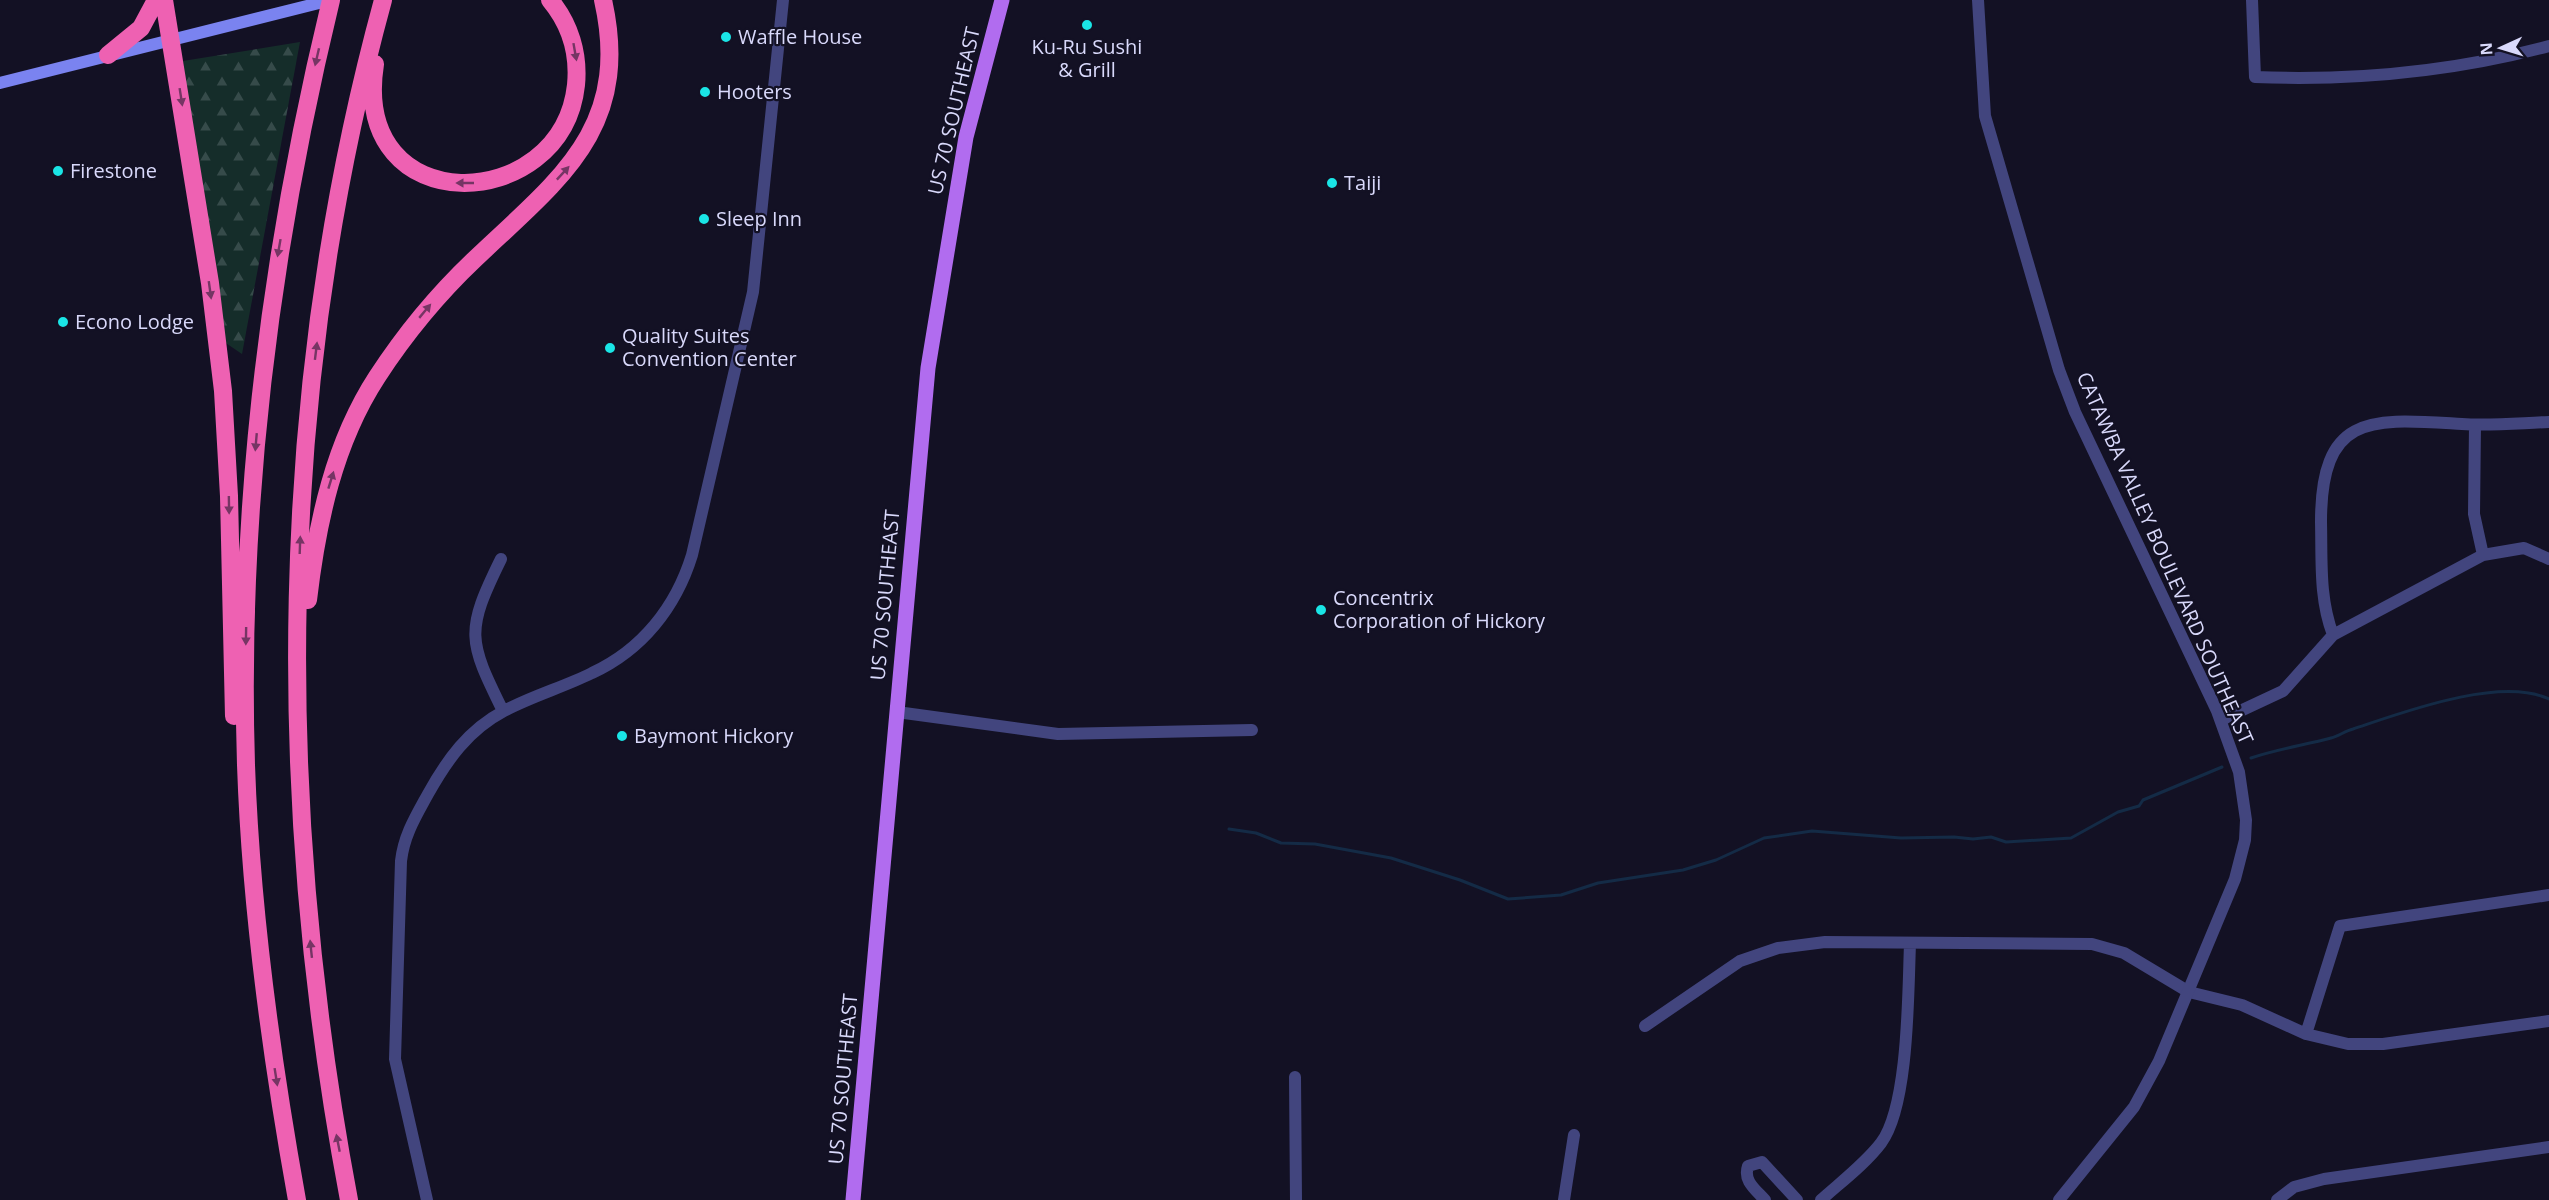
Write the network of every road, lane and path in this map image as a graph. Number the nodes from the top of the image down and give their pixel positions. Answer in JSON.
{"nodes":[{"id":1,"x":156,"y":0,"type":"edge"},
{"id":2,"x":164,"y":0,"type":"edge"},
{"id":3,"x":331,"y":0,"type":"edge"},
{"id":4,"x":550,"y":0,"type":"edge"},
{"id":5,"x":783,"y":0,"type":"edge"},
{"id":6,"x":1002,"y":0,"type":"edge"},
{"id":7,"x":1978,"y":0,"type":"edge"},
{"id":8,"x":2252,"y":0,"type":"edge"},
{"id":9,"x":382,"y":3,"type":"edge"},
{"id":10,"x":606,"y":6,"type":"edge"},
{"id":11,"x":172,"y":39,"type":"junction"},
{"id":12,"x":2549,"y":46,"type":"edge"},
{"id":13,"x":108,"y":55,"type":"junction"},
{"id":14,"x":0,"y":83,"type":"edge"},
{"id":15,"x":2549,"y":423,"type":"edge"},
{"id":16,"x":2475,"y":425,"type":"junction"},
{"id":17,"x":2483,"y":555,"type":"junction"},
{"id":18,"x":501,"y":559,"type":"dead end"},
{"id":19,"x":2549,"y":559,"type":"edge"},
{"id":20,"x":2333,"y":635,"type":"junction"},
{"id":21,"x":503,"y":711,"type":"junction"},
{"id":22,"x":897,"y":712,"type":"junction"},
{"id":23,"x":2221,"y":720,"type":"junction"},
{"id":24,"x":1252,"y":730,"type":"dead end"},
{"id":25,"x":299,"y":788,"type":"junction"},
{"id":26,"x":2549,"y":895,"type":"edge"},
{"id":27,"x":1910,"y":944,"type":"junction"},
{"id":28,"x":2188,"y":992,"type":"junction"},
{"id":29,"x":268,"y":1019,"type":"junction"},
{"id":30,"x":2549,"y":1021,"type":"edge"},
{"id":31,"x":1645,"y":1026,"type":"dead end"},
{"id":32,"x":2306,"y":1034,"type":"junction"},
{"id":33,"x":1295,"y":1077,"type":"dead end"},
{"id":34,"x":1574,"y":1135,"type":"dead end"},
{"id":35,"x":2549,"y":1147,"type":"edge"},
{"id":36,"x":297,"y":1200,"type":"edge"},
{"id":37,"x":349,"y":1200,"type":"edge"},
{"id":38,"x":427,"y":1200,"type":"edge"},
{"id":39,"x":853,"y":1200,"type":"edge"},
{"id":40,"x":1296,"y":1200,"type":"edge"},
{"id":41,"x":1564,"y":1200,"type":"edge"},
{"id":42,"x":1765,"y":1200,"type":"edge"},
{"id":43,"x":1797,"y":1200,"type":"edge"},
{"id":44,"x":1821,"y":1200,"type":"edge"},
{"id":45,"x":2059,"y":1200,"type":"edge"},
{"id":46,"x":2277,"y":1200,"type":"edge"}],
"edges":[{"from":1,"to":13,"type":"highway"},
{"from":2,"to":11,"type":"highway"},
{"from":3,"to":11,"type":"main road"},
{"from":3,"to":29,"type":"highway","one_way":true},
{"from":4,"to":9,"type":"highway","one_way":true},
{"from":5,"to":21,"type":"street"},
{"from":6,"to":22,"type":"main road","name":"US 70 SOUTHEAST"},
{"from":7,"to":23,"type":"street","name":"CATAWBA VALLEY BOULEVARD SOUTHEAST"},
{"from":8,"to":12,"type":"street"},
{"from":25,"to":9,"type":"highway","one_way":true},
{"from":25,"to":10,"type":"highway","one_way":true},
{"from":11,"to":13,"type":"main road"},
{"from":11,"to":29,"type":"highway","one_way":true},
{"from":13,"to":14,"type":"main road"},
{"from":15,"to":16,"type":"street"},
{"from":16,"to":17,"type":"street"},
{"from":16,"to":20,"type":"street"},
{"from":17,"to":19,"type":"street"},
{"from":17,"to":20,"type":"street"},
{"from":18,"to":21,"type":"street"},
{"from":20,"to":23,"type":"street"},
{"from":21,"to":38,"type":"street"},
{"from":22,"to":24,"type":"street"},
{"from":22,"to":39,"type":"main road","name":"US 70 SOUTHEAST"},
{"from":23,"to":28,"type":"street","name":"CATAWBA VALLEY BOULEVARD SOUTHEAST"},
{"from":37,"to":25,"type":"highway","one_way":true},
{"from":26,"to":32,"type":"street"},
{"from":27,"to":28,"type":"street"},
{"from":27,"to":31,"type":"street"},
{"from":27,"to":44,"type":"street"},
{"from":28,"to":32,"type":"street"},
{"from":28,"to":45,"type":"street","name":"CATAWBA VALLEY BOULEVARD SOUTHEAST"},
{"from":29,"to":36,"type":"highway","one_way":true},
{"from":30,"to":32,"type":"street"},
{"from":33,"to":40,"type":"street"},
{"from":34,"to":41,"type":"street"},
{"from":35,"to":46,"type":"street"},
{"from":42,"to":43,"type":"street"}]}
